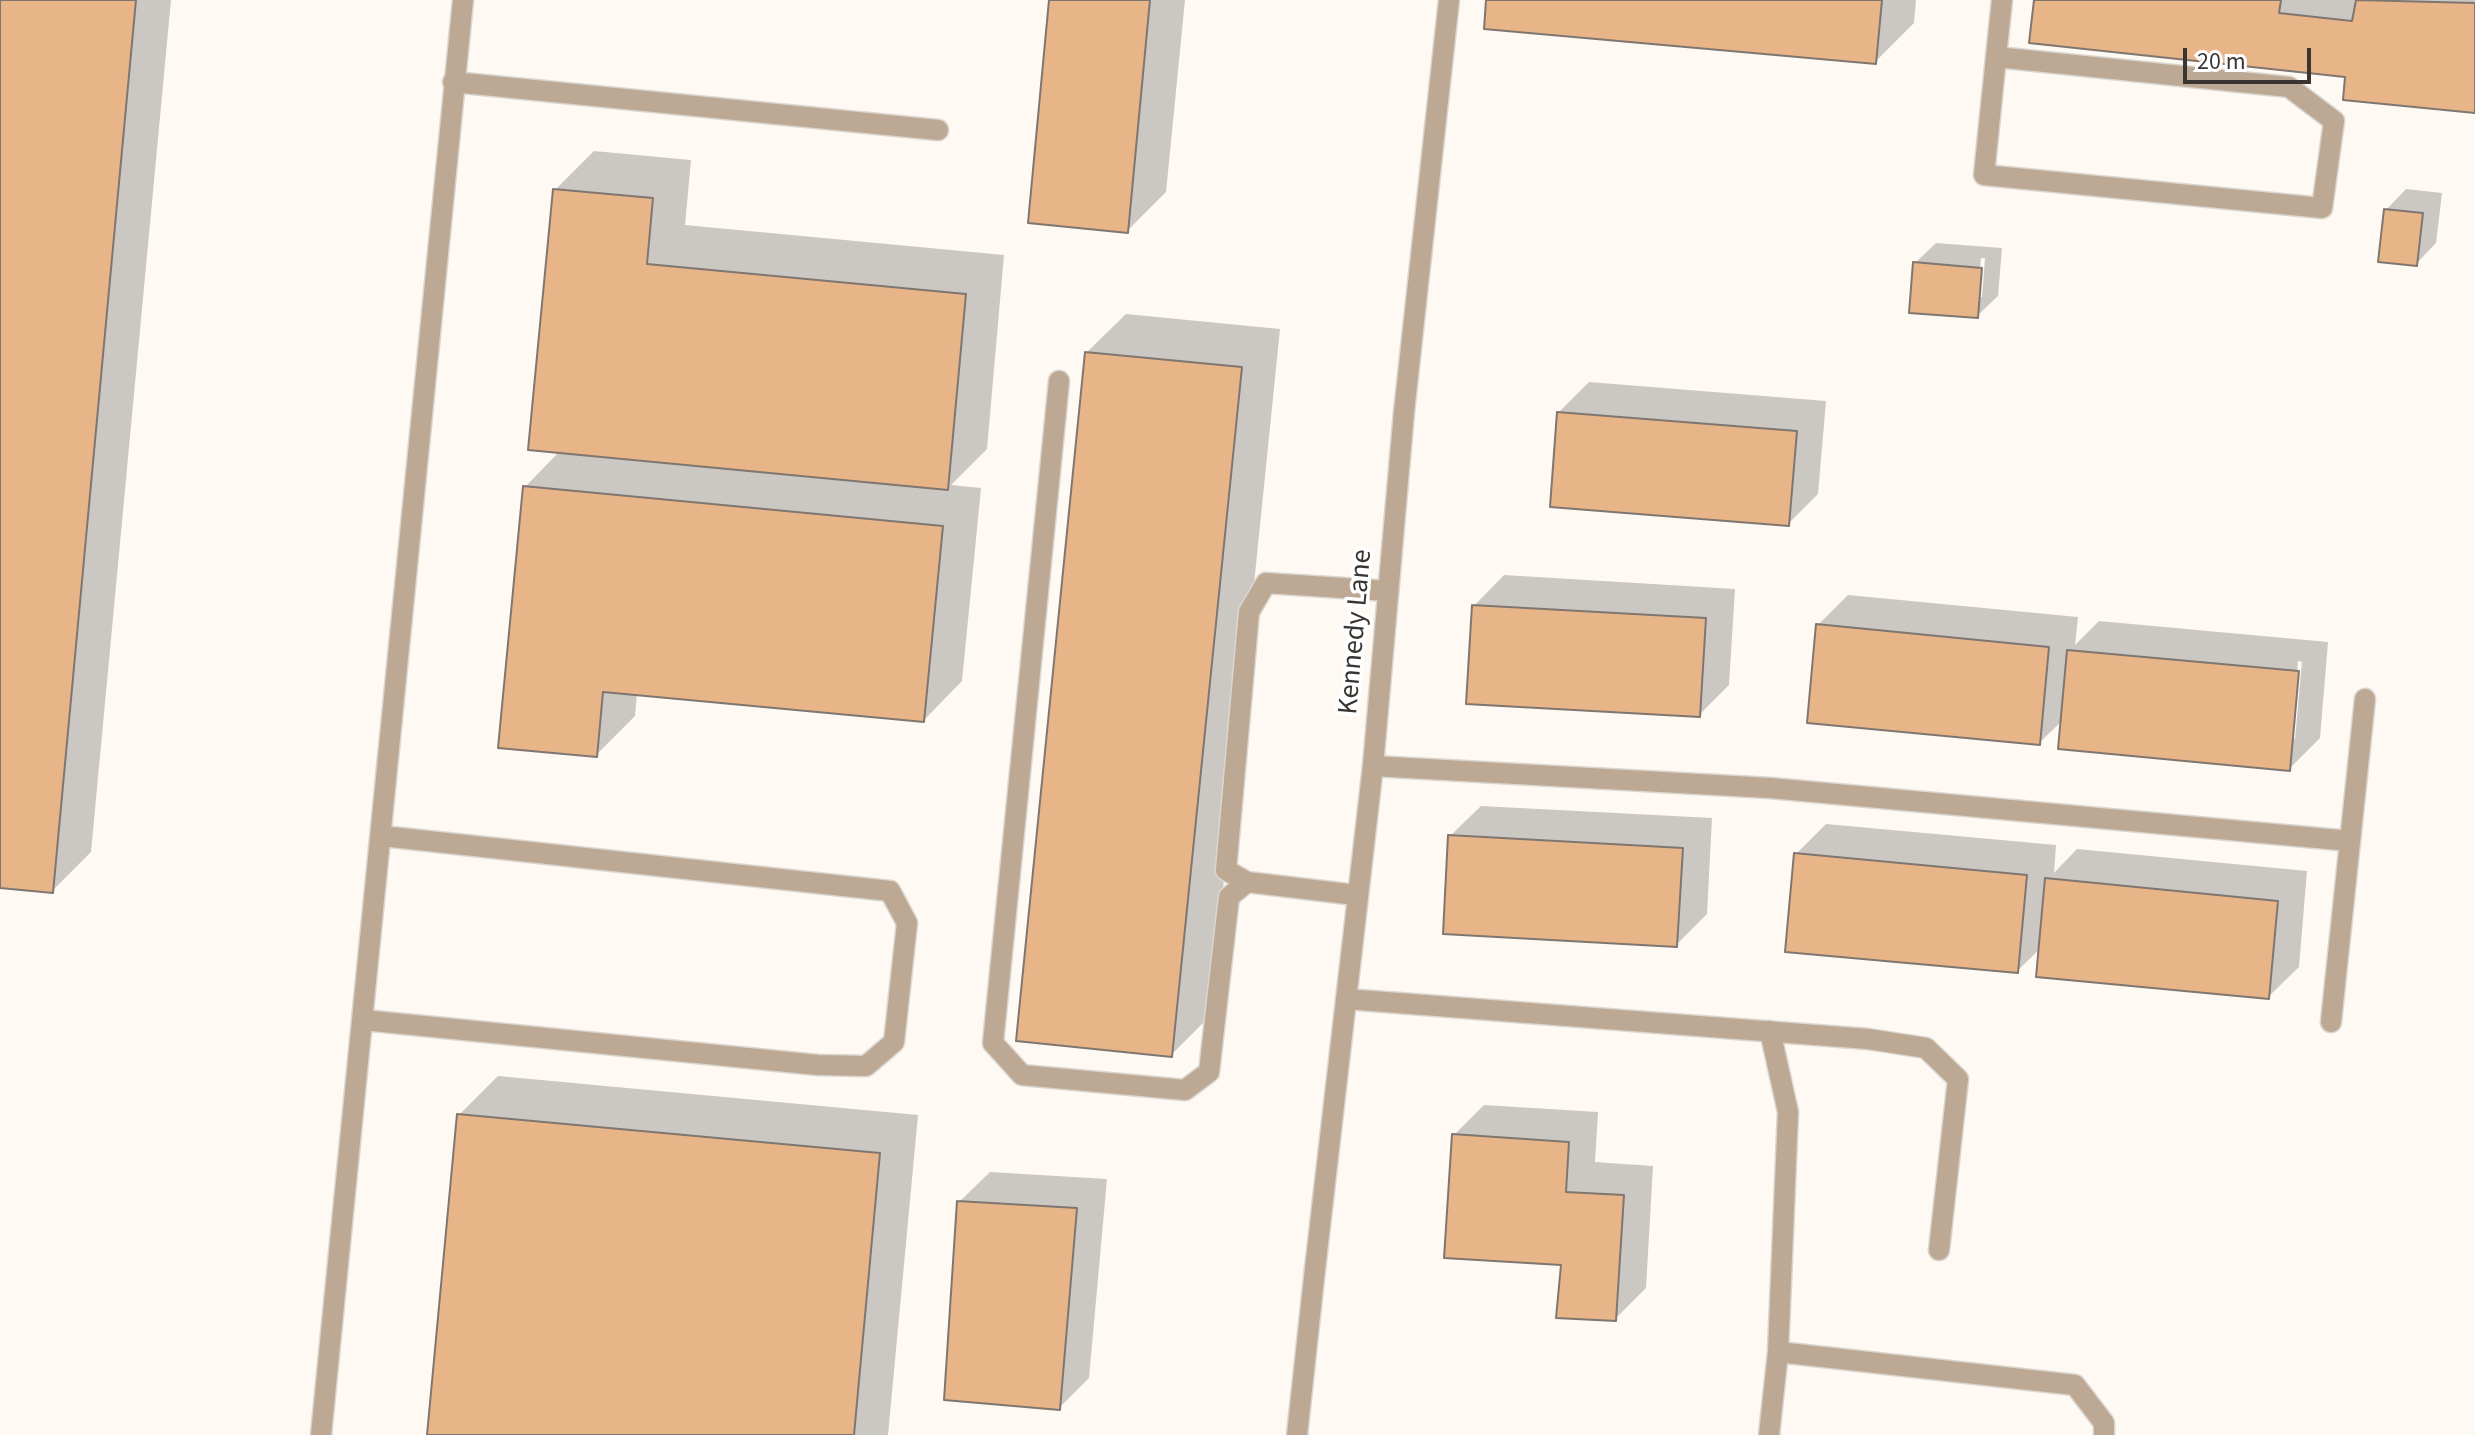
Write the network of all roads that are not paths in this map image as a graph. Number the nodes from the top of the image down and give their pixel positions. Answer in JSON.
{"nodes":[{"id":1,"x":463,"y":0,"type":"edge"},
{"id":2,"x":1449,"y":0,"type":"edge"},
{"id":3,"x":2002,"y":0,"type":"edge"},
{"id":4,"x":1996,"y":57,"type":"junction"},
{"id":5,"x":453,"y":82,"type":"junction"},
{"id":6,"x":938,"y":130,"type":"dead end"},
{"id":7,"x":1059,"y":381,"type":"dead end"},
{"id":8,"x":1388,"y":591,"type":"junction"},
{"id":9,"x":2365,"y":699,"type":"dead end"},
{"id":10,"x":1373,"y":766,"type":"junction"},
{"id":11,"x":382,"y":836,"type":"junction"},
{"id":12,"x":2350,"y":841,"type":"junction"},
{"id":13,"x":1247,"y":882,"type":"junction"},
{"id":14,"x":1356,"y":895,"type":"junction"},
{"id":15,"x":1346,"y":999,"type":"junction"},
{"id":16,"x":363,"y":1020,"type":"junction"},
{"id":17,"x":2331,"y":1022,"type":"dead end"},
{"id":18,"x":1770,"y":1031,"type":"junction"},
{"id":19,"x":1939,"y":1250,"type":"dead end"},
{"id":20,"x":1778,"y":1352,"type":"junction"},
{"id":21,"x":321,"y":1435,"type":"edge"},
{"id":22,"x":1297,"y":1435,"type":"edge"},
{"id":23,"x":1769,"y":1435,"type":"edge"},
{"id":24,"x":2104,"y":1435,"type":"edge"}],
"edges":[{"from":1,"to":5,"type":"street"},
{"from":2,"to":8,"type":"street","name":"Kennedy Lane"},
{"from":3,"to":4,"type":"street"},
{"from":4,"to":4,"type":"street"},
{"from":5,"to":6,"type":"street"},
{"from":5,"to":11,"type":"street"},
{"from":7,"to":13,"type":"street"},
{"from":8,"to":10,"type":"street","name":"Kennedy Lane"},
{"from":8,"to":13,"type":"street"},
{"from":9,"to":12,"type":"street"},
{"from":10,"to":12,"type":"street"},
{"from":10,"to":14,"type":"street","name":"Kennedy Lane"},
{"from":11,"to":16,"type":"street"},
{"from":11,"to":16,"type":"street"},
{"from":12,"to":17,"type":"street"},
{"from":13,"to":14,"type":"street"},
{"from":14,"to":15,"type":"street","name":"Kennedy Lane"},
{"from":15,"to":18,"type":"street"},
{"from":15,"to":22,"type":"street","name":"Kennedy Lane"},
{"from":16,"to":21,"type":"street"},
{"from":18,"to":19,"type":"street"},
{"from":18,"to":20,"type":"street"},
{"from":20,"to":23,"type":"street"},
{"from":20,"to":24,"type":"street"}]}
